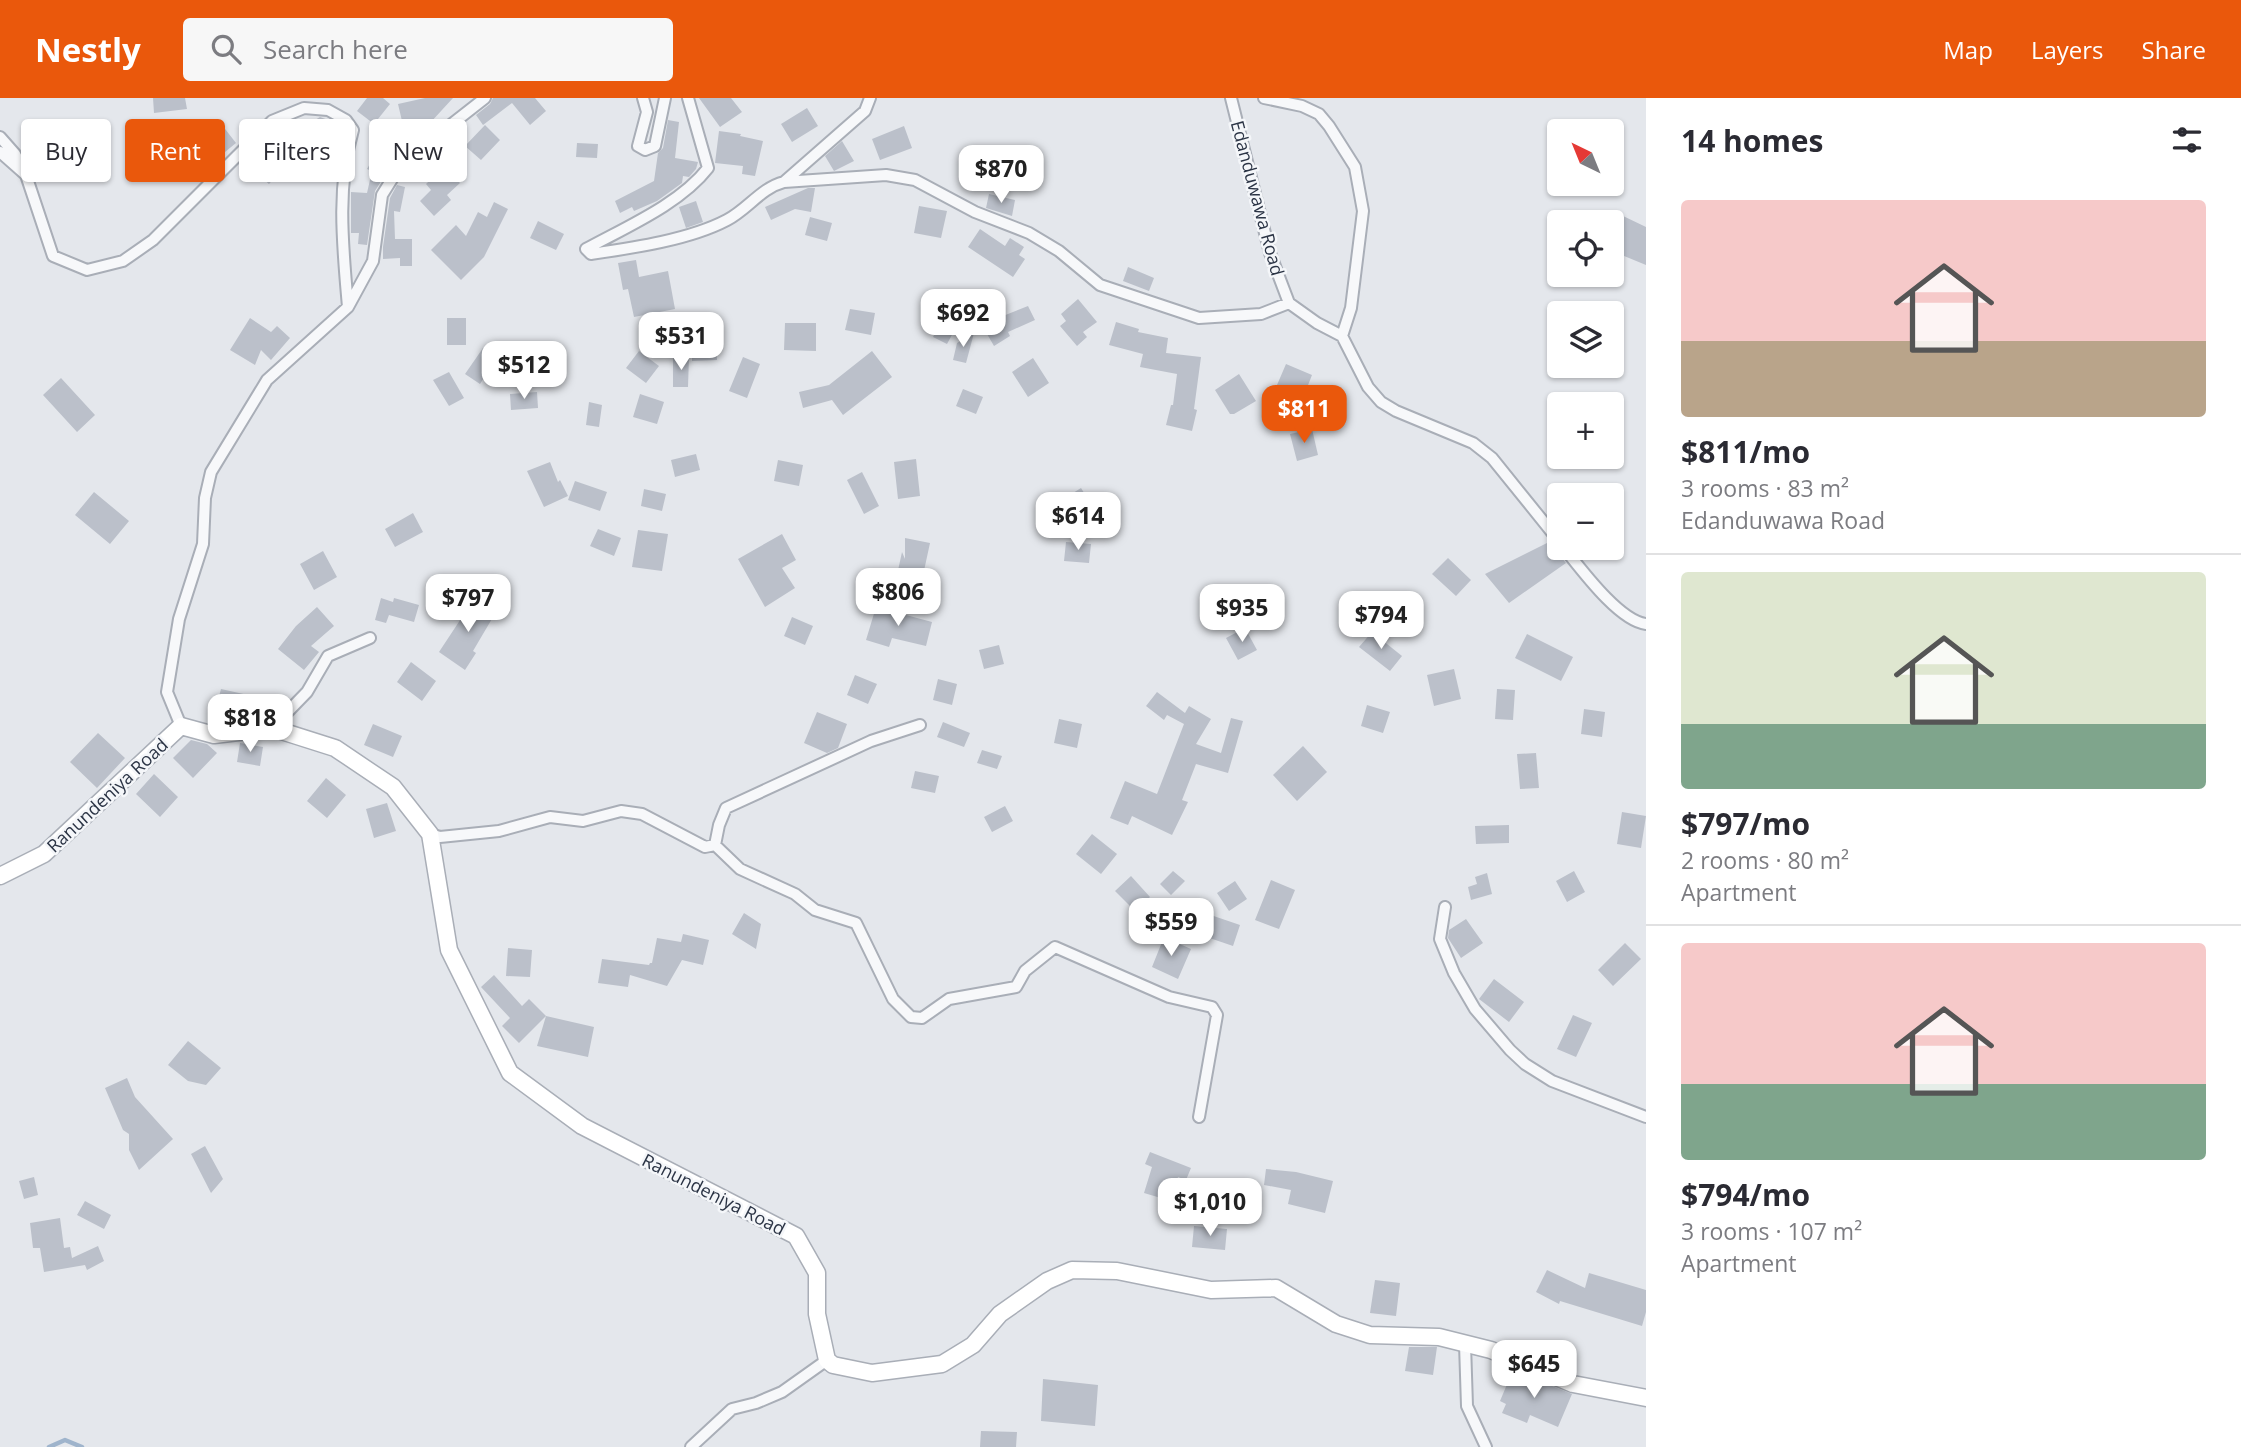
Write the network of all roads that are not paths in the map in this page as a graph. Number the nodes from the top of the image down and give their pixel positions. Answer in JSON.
{"nodes":[{"id":1,"x":485,"y":98,"type":"edge"},
{"id":2,"x":643,"y":98,"type":"edge"},
{"id":3,"x":665,"y":98,"type":"edge"},
{"id":4,"x":688,"y":98,"type":"edge"},
{"id":5,"x":870,"y":98,"type":"edge"},
{"id":6,"x":1231,"y":98,"type":"edge"},
{"id":7,"x":1264,"y":98,"type":"edge"},
{"id":8,"x":0,"y":137,"type":"edge"},
{"id":9,"x":0,"y":152,"type":"edge"},
{"id":10,"x":21,"y":165,"type":"edge"},
{"id":11,"x":21,"y":171,"type":"edge"},
{"id":12,"x":28,"y":182,"type":"edge"},
{"id":13,"x":785,"y":182,"type":"junction"},
{"id":14,"x":1289,"y":303,"type":"junction"},
{"id":15,"x":348,"y":307,"type":"junction"},
{"id":16,"x":1342,"y":335,"type":"junction"},
{"id":17,"x":1547,"y":526,"type":"edge"},
{"id":18,"x":1575,"y":560,"type":"edge"},
{"id":19,"x":1646,"y":624,"type":"edge"},
{"id":20,"x":370,"y":638,"type":"dead end"},
{"id":21,"x":181,"y":726,"type":"junction"},
{"id":22,"x":920,"y":726,"type":"dead end"},
{"id":23,"x":272,"y":728,"type":"junction"},
{"id":24,"x":430,"y":834,"type":"junction"},
{"id":25,"x":715,"y":845,"type":"junction"},
{"id":26,"x":0,"y":876,"type":"edge"},
{"id":27,"x":1445,"y":907,"type":"dead end"},
{"id":28,"x":1199,"y":1117,"type":"dead end"},
{"id":29,"x":1646,"y":1117,"type":"edge"},
{"id":30,"x":1465,"y":1344,"type":"junction"},
{"id":31,"x":827,"y":1360,"type":"junction"},
{"id":32,"x":1646,"y":1398,"type":"edge"},
{"id":33,"x":691,"y":1447,"type":"edge"},
{"id":34,"x":1486,"y":1447,"type":"edge"}],
"edges":[{"from":1,"to":15,"type":"street"},
{"from":2,"to":3,"type":"street"},
{"from":4,"to":13,"type":"street"},
{"from":5,"to":13,"type":"street"},
{"from":6,"to":14,"type":"street","name":"Edanduwawa Road"},
{"from":7,"to":16,"type":"street"},
{"from":8,"to":10,"type":"street"},
{"from":9,"to":11,"type":"street"},
{"from":12,"to":15,"type":"street"},
{"from":13,"to":14,"type":"street"},
{"from":14,"to":16,"type":"street"},
{"from":15,"to":21,"type":"street"},
{"from":16,"to":17,"type":"street"},
{"from":18,"to":19,"type":"street"},
{"from":20,"to":23,"type":"street"},
{"from":21,"to":23,"type":"main road","name":"Ranundeniya Road"},
{"from":21,"to":26,"type":"main road","name":"Ranundeniya Road"},
{"from":22,"to":25,"type":"street"},
{"from":23,"to":24,"type":"main road","name":"Ranundeniya Road"},
{"from":24,"to":25,"type":"street"},
{"from":24,"to":31,"type":"main road","name":"Ranundeniya Road"},
{"from":25,"to":28,"type":"street"},
{"from":27,"to":29,"type":"street"},
{"from":30,"to":31,"type":"main road"},
{"from":30,"to":32,"type":"main road"},
{"from":30,"to":34,"type":"street"},
{"from":31,"to":33,"type":"street"}]}
